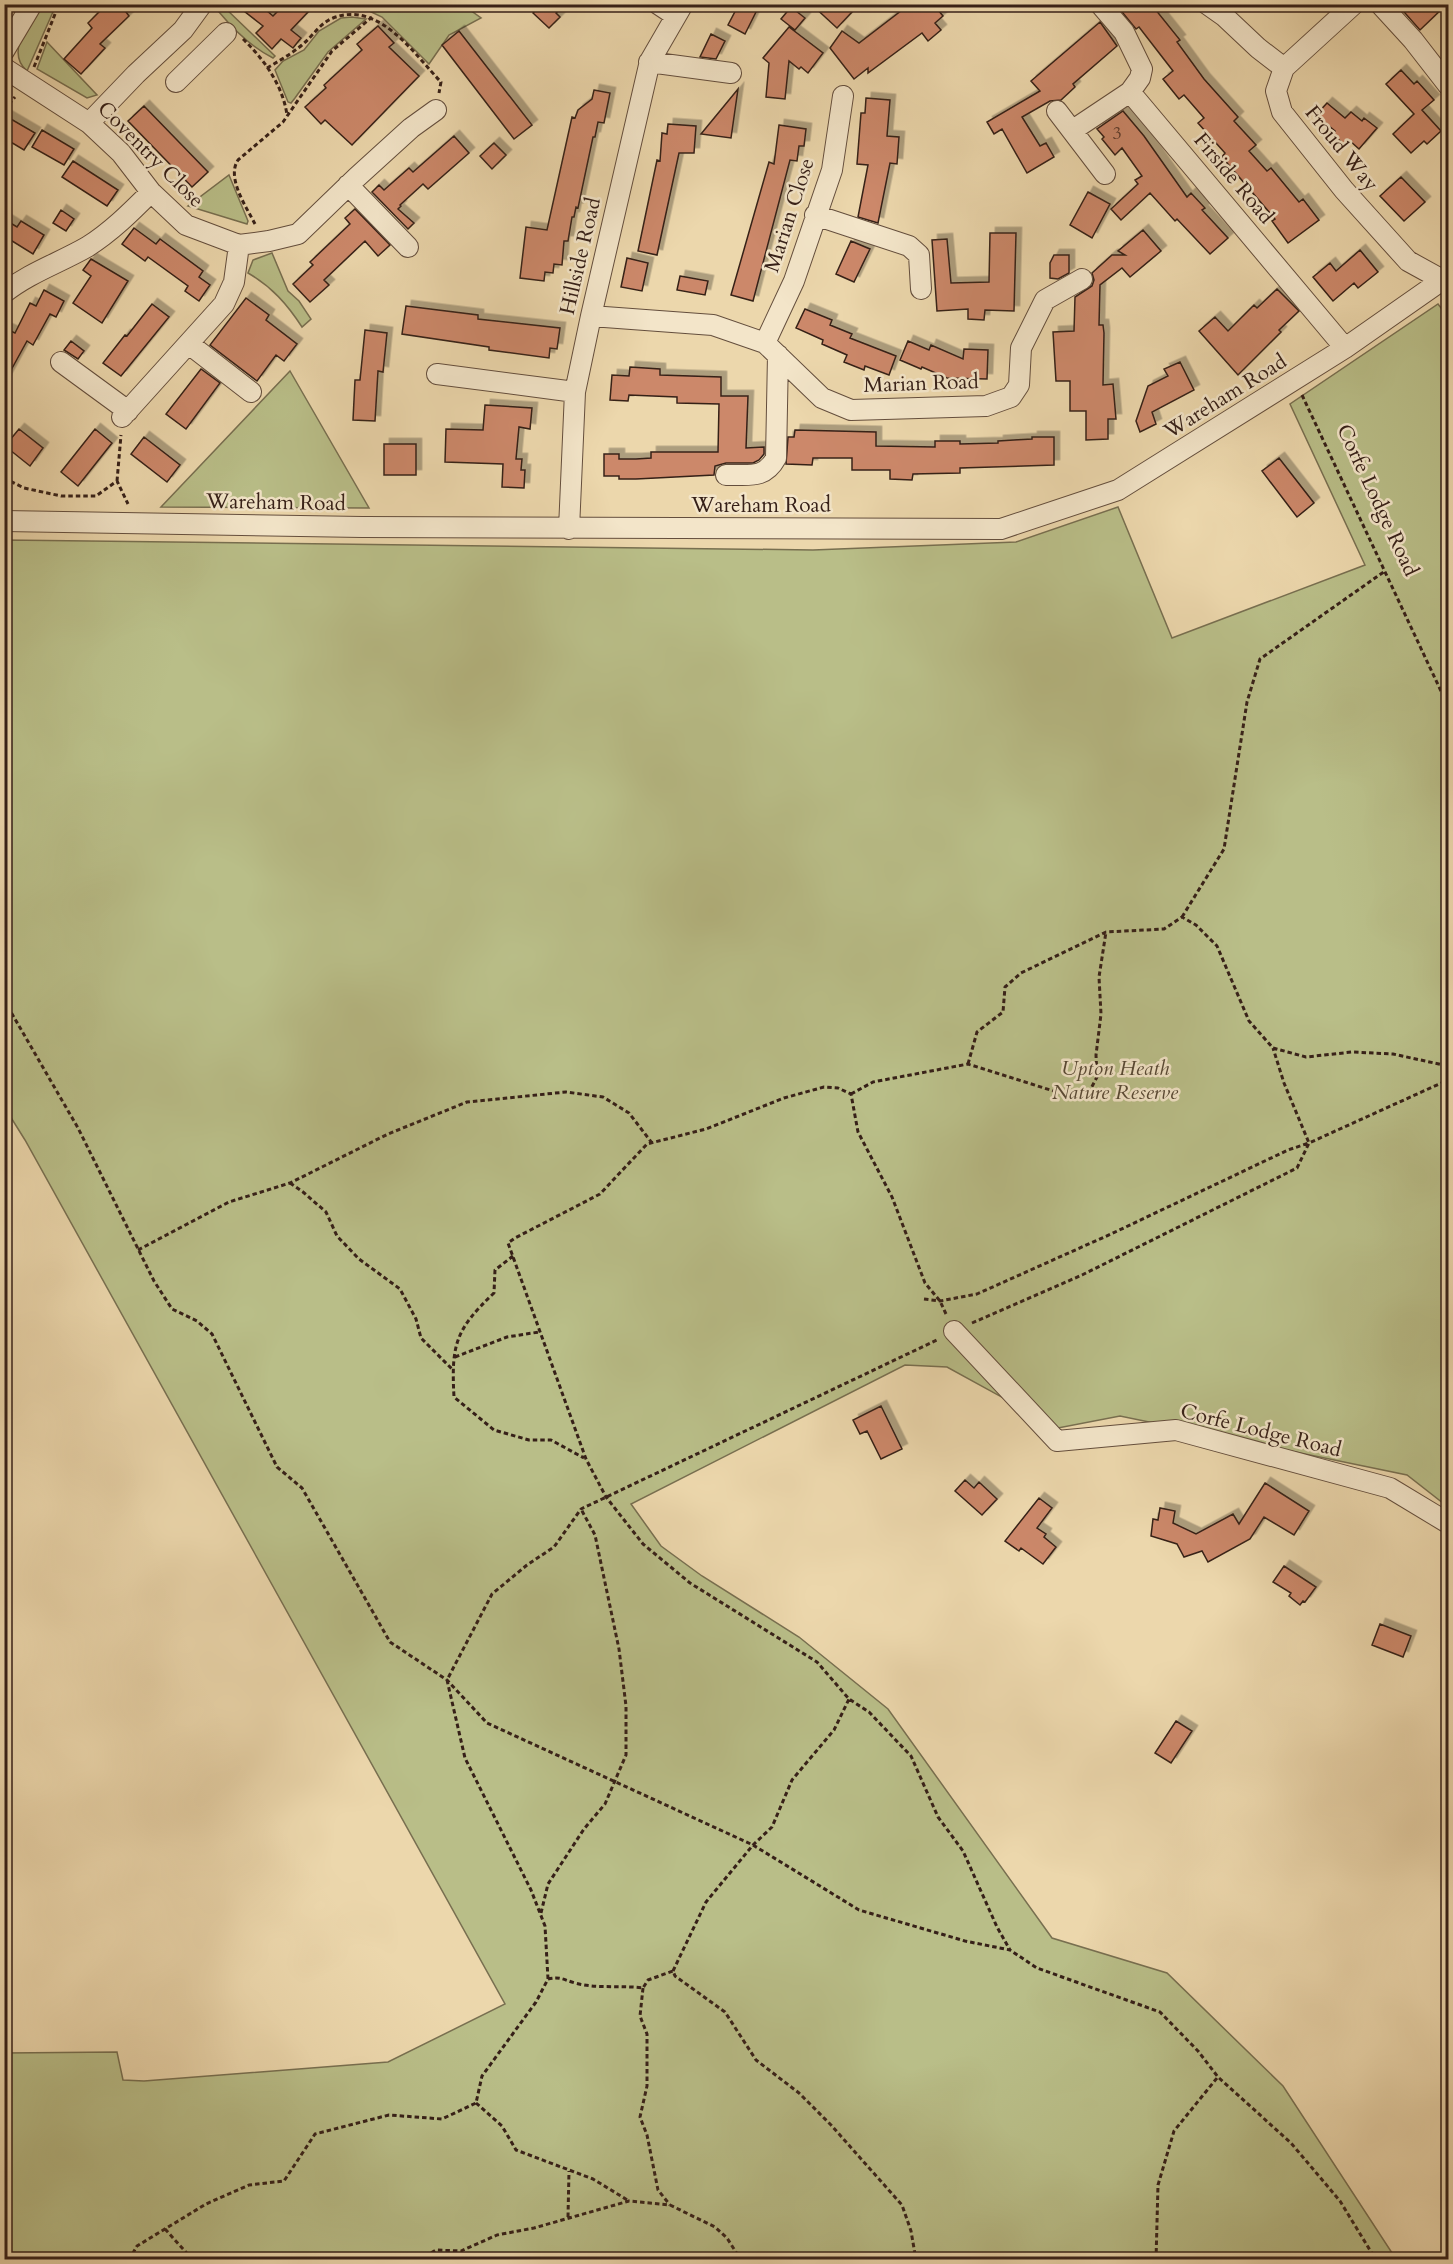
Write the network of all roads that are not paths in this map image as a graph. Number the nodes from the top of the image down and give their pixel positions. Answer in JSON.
{"nodes":[{"id":1,"x":32,"y":4,"type":"edge"},
{"id":2,"x":202,"y":4,"type":"edge"},
{"id":3,"x":658,"y":4,"type":"edge"},
{"id":4,"x":1100,"y":4,"type":"edge"},
{"id":5,"x":1354,"y":4,"type":"edge"},
{"id":6,"x":1380,"y":4,"type":"edge"},
{"id":7,"x":1215,"y":7,"type":"edge"},
{"id":8,"x":679,"y":10,"type":"edge"},
{"id":9,"x":232,"y":34,"type":"road end"},
{"id":10,"x":162,"y":50,"type":"junction"},
{"id":11,"x":4,"y":51,"type":"edge"},
{"id":12,"x":649,"y":62,"type":"junction"},
{"id":13,"x":4,"y":68,"type":"edge"},
{"id":14,"x":1284,"y":69,"type":"junction"},
{"id":15,"x":730,"y":73,"type":"dead end"},
{"id":16,"x":1449,"y":85,"type":"edge"},
{"id":17,"x":1130,"y":92,"type":"junction"},
{"id":18,"x":843,"y":96,"type":"dead end"},
{"id":19,"x":436,"y":110,"type":"road end"},
{"id":20,"x":1058,"y":111,"type":"dead end"},
{"id":21,"x":89,"y":123,"type":"junction"},
{"id":22,"x":1073,"y":130,"type":"junction"},
{"id":23,"x":1105,"y":174,"type":"dead end"},
{"id":24,"x":348,"y":186,"type":"junction"},
{"id":25,"x":151,"y":192,"type":"junction"},
{"id":26,"x":815,"y":215,"type":"junction"},
{"id":27,"x":239,"y":245,"type":"junction"},
{"id":28,"x":408,"y":247,"type":"dead end"},
{"id":29,"x":1082,"y":279,"type":"dead end"},
{"id":30,"x":1447,"y":279,"type":"edge"},
{"id":31,"x":921,"y":289,"type":"dead end"},
{"id":32,"x":4,"y":293,"type":"edge"},
{"id":33,"x":591,"y":316,"type":"junction"},
{"id":34,"x":189,"y":344,"type":"junction"},
{"id":35,"x":1346,"y":348,"type":"junction"},
{"id":36,"x":771,"y":349,"type":"junction"},
{"id":37,"x":61,"y":362,"type":"dead end"},
{"id":38,"x":436,"y":374,"type":"dead end"},
{"id":39,"x":251,"y":392,"type":"dead end"},
{"id":40,"x":575,"y":392,"type":"junction"},
{"id":41,"x":726,"y":475,"type":"dead end"},
{"id":42,"x":4,"y":521,"type":"edge"},
{"id":43,"x":569,"y":528,"type":"junction"},
{"id":44,"x":954,"y":1331,"type":"road end"},
{"id":45,"x":1449,"y":1523,"type":"edge"}],
"edges":[{"from":1,"to":11,"type":"street"},
{"from":2,"to":10,"type":"street"},
{"from":3,"to":8,"type":"street"},
{"from":4,"to":17,"type":"street"},
{"from":5,"to":14,"type":"street"},
{"from":6,"to":16,"type":"street"},
{"from":7,"to":14,"type":"street"},
{"from":8,"to":12,"type":"street","name":"Hillside Road"},
{"from":9,"to":10,"type":"street"},
{"from":10,"to":21,"type":"street"},
{"from":12,"to":15,"type":"street"},
{"from":12,"to":33,"type":"street","name":"Hillside Road"},
{"from":13,"to":21,"type":"street","name":"Coventry Close"},
{"from":14,"to":30,"type":"street","name":"Froud Way"},
{"from":17,"to":22,"type":"street"},
{"from":17,"to":35,"type":"street","name":"Firside Road"},
{"from":18,"to":26,"type":"street","name":"Marian Close"},
{"from":19,"to":24,"type":"street","name":"Coventry Close"},
{"from":20,"to":22,"type":"street"},
{"from":21,"to":25,"type":"street","name":"Coventry Close"},
{"from":22,"to":23,"type":"street"},
{"from":24,"to":27,"type":"street","name":"Coventry Close"},
{"from":24,"to":28,"type":"street"},
{"from":25,"to":27,"type":"street","name":"Coventry Close"},
{"from":25,"to":32,"type":"street"},
{"from":26,"to":31,"type":"street"},
{"from":26,"to":36,"type":"street","name":"Marian Close"},
{"from":27,"to":34,"type":"street"},
{"from":29,"to":36,"type":"street","name":"Marian Road"},
{"from":30,"to":35,"type":"street","name":"Wareham Road"},
{"from":33,"to":36,"type":"street","name":"Marian Road"},
{"from":33,"to":40,"type":"street","name":"Hillside Road"},
{"from":34,"to":37,"type":"street"},
{"from":34,"to":39,"type":"street"},
{"from":35,"to":43,"type":"street","name":"Wareham Road"},
{"from":36,"to":41,"type":"street"},
{"from":38,"to":40,"type":"street"},
{"from":40,"to":43,"type":"street","name":"Hillside Road"},
{"from":42,"to":43,"type":"street","name":"Wareham Road"},
{"from":44,"to":45,"type":"street","name":"Corfe Lodge Road"}]}
